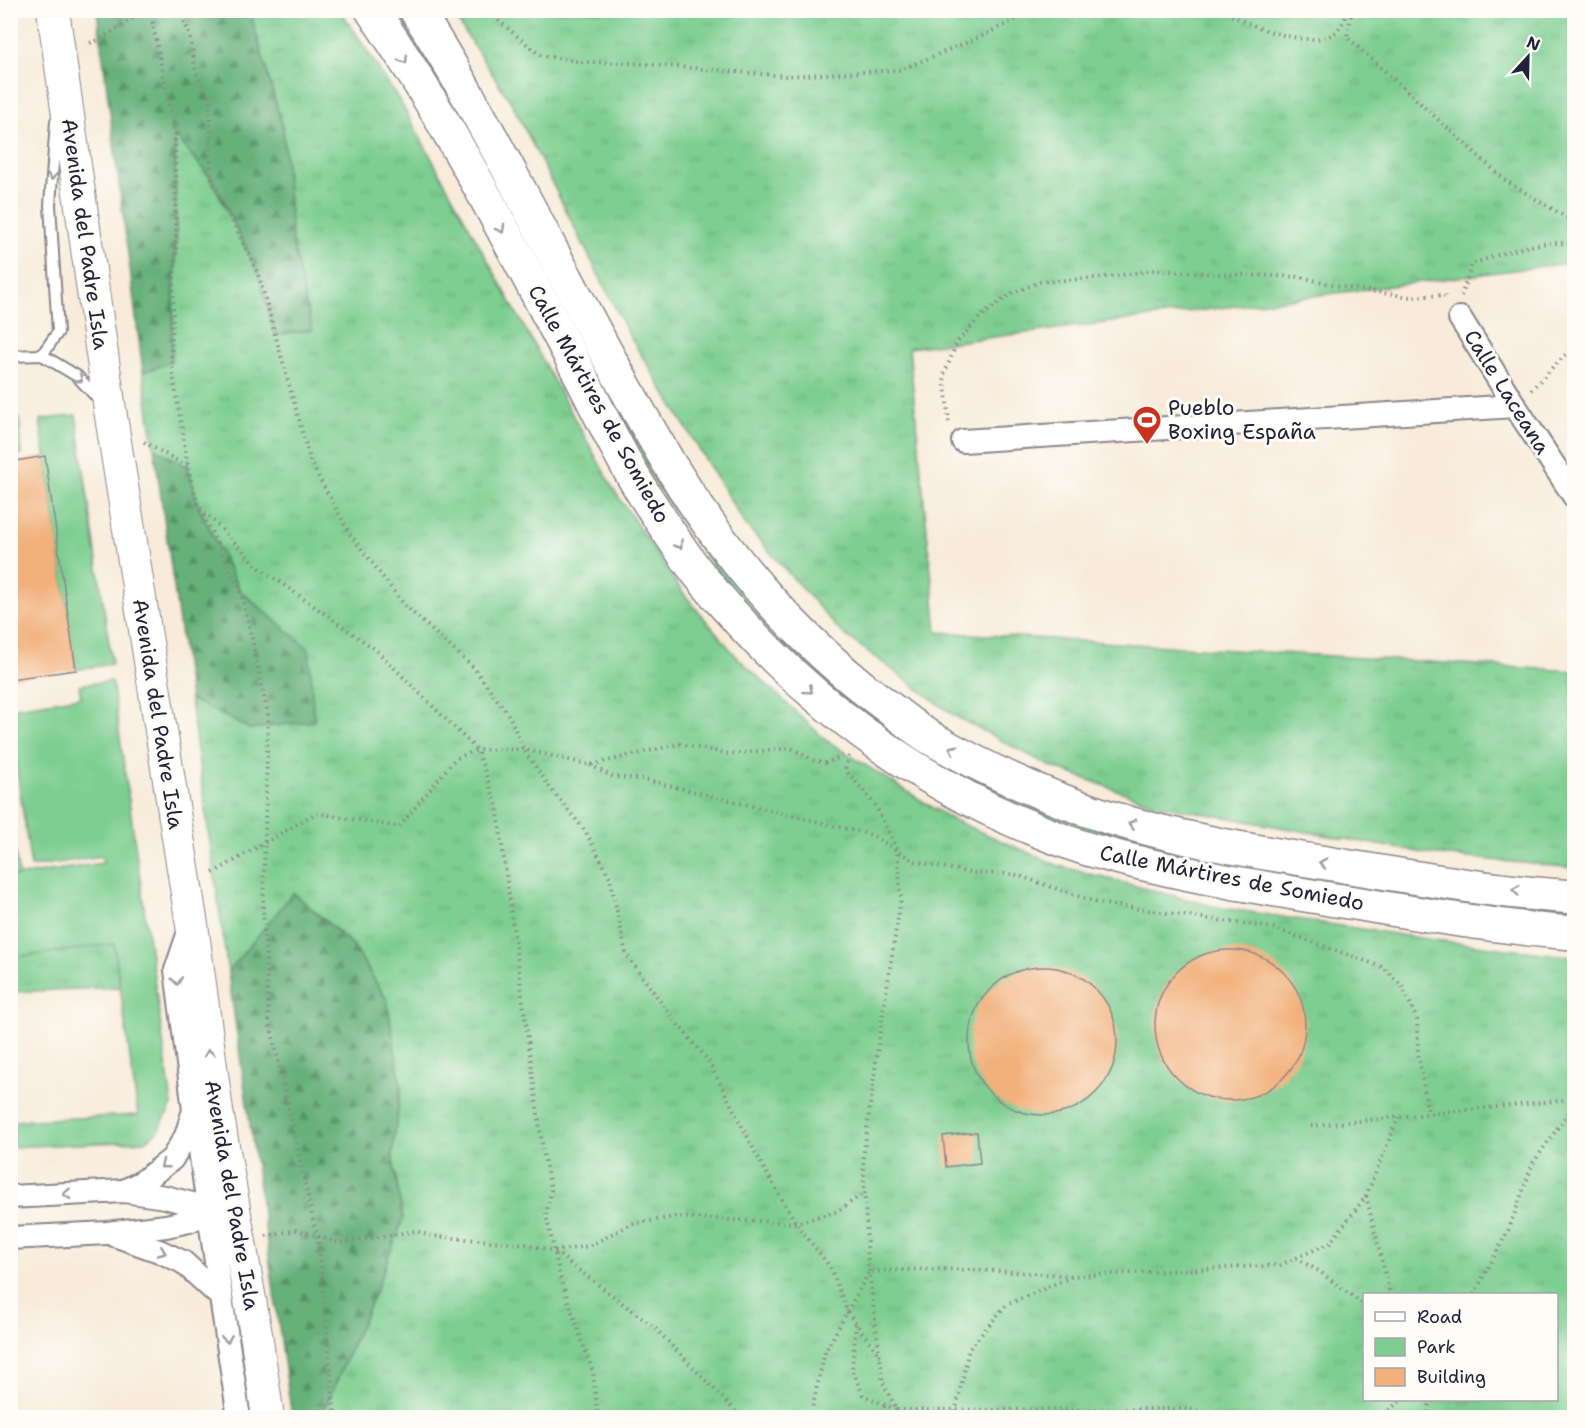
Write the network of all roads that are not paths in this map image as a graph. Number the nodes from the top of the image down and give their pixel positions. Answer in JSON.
{"nodes":[{"id":1,"x":53,"y":10,"type":"edge"},
{"id":2,"x":372,"y":10,"type":"edge"},
{"id":3,"x":416,"y":10,"type":"edge"},
{"id":4,"x":60,"y":55,"type":"junction"},
{"id":5,"x":1460,"y":318,"type":"road end"},
{"id":6,"x":42,"y":355,"type":"junction"},
{"id":7,"x":10,"y":356,"type":"edge"},
{"id":8,"x":1515,"y":406,"type":"junction"},
{"id":9,"x":110,"y":410,"type":"junction"},
{"id":10,"x":963,"y":441,"type":"road end"},
{"id":11,"x":1575,"y":496,"type":"edge"},
{"id":12,"x":1575,"y":897,"type":"edge"},
{"id":13,"x":1575,"y":933,"type":"edge"},
{"id":14,"x":206,"y":1111,"type":"junction"},
{"id":15,"x":124,"y":1191,"type":"junction"},
{"id":16,"x":10,"y":1197,"type":"edge"},
{"id":17,"x":208,"y":1212,"type":"junction"},
{"id":18,"x":106,"y":1233,"type":"junction"},
{"id":19,"x":10,"y":1239,"type":"edge"},
{"id":20,"x":215,"y":1291,"type":"junction"},
{"id":21,"x":257,"y":1340,"type":"junction"},
{"id":22,"x":239,"y":1418,"type":"edge"},
{"id":23,"x":268,"y":1418,"type":"edge"}],
"edges":[{"from":1,"to":4,"type":"main road","name":"Avenida del Padre Isla"},
{"from":2,"to":13,"type":"main road","name":"Calle Mártires de Somiedo","one_way":true},
{"from":12,"to":3,"type":"main road","name":"Calle Mártires de Somiedo","one_way":true},
{"from":4,"to":6,"type":"lane","one_way":true},
{"from":4,"to":9,"type":"main road","name":"Avenida del Padre Isla"},
{"from":5,"to":8,"type":"street","name":"Calle Laceana"},
{"from":6,"to":7,"type":"lane"},
{"from":6,"to":9,"type":"lane","one_way":true},
{"from":8,"to":10,"type":"street"},
{"from":8,"to":11,"type":"street","name":"Calle Laceana"},
{"from":9,"to":14,"type":"main road","name":"Avenida del Padre Isla"},
{"from":14,"to":15,"type":"street","one_way":true},
{"from":14,"to":17,"type":"street"},
{"from":14,"to":21,"type":"main road","name":"Avenida del Padre Isla"},
{"from":15,"to":16,"type":"street","one_way":true},
{"from":15,"to":17,"type":"street"},
{"from":17,"to":18,"type":"street"},
{"from":17,"to":20,"type":"street"},
{"from":17,"to":21,"type":"street"},
{"from":18,"to":19,"type":"street"},
{"from":18,"to":20,"type":"street","one_way":true},
{"from":20,"to":22,"type":"street","one_way":true},
{"from":21,"to":23,"type":"main road","name":"Avenida del Padre Isla"}]}
